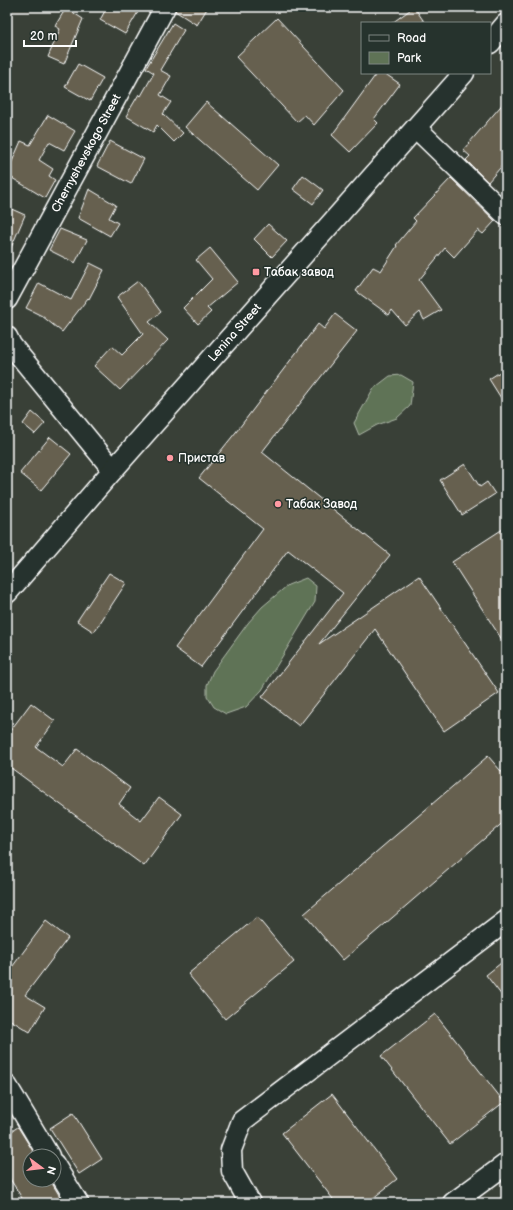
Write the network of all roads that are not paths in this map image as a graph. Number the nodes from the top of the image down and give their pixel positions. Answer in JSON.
{"nodes":[{"id":1,"x":165,"y":7,"type":"edge"},
{"id":2,"x":506,"y":24,"type":"edge"},
{"id":3,"x":491,"y":42,"type":"edge"},
{"id":4,"x":463,"y":74,"type":"edge"},
{"id":5,"x":416,"y":128,"type":"junction"},
{"id":6,"x":506,"y":215,"type":"edge"},
{"id":7,"x":7,"y":299,"type":"edge"},
{"id":8,"x":7,"y":337,"type":"edge"},
{"id":9,"x":113,"y":470,"type":"junction"},
{"id":10,"x":7,"y":594,"type":"edge"},
{"id":11,"x":506,"y":921,"type":"edge"},
{"id":12,"x":7,"y":1086,"type":"edge"},
{"id":13,"x":44,"y":1148,"type":"edge"},
{"id":14,"x":506,"y":1164,"type":"edge"},
{"id":15,"x":62,"y":1177,"type":"edge"},
{"id":16,"x":78,"y":1203,"type":"edge"},
{"id":17,"x":250,"y":1203,"type":"edge"},
{"id":18,"x":453,"y":1203,"type":"edge"}],
"edges":[{"from":1,"to":7,"type":"street","name":"Chernyshevskogo Street"},
{"from":2,"to":3,"type":"street"},
{"from":4,"to":5,"type":"street","name":"Lenina Street"},
{"from":5,"to":6,"type":"street"},
{"from":5,"to":9,"type":"street","name":"Lenina Street"},
{"from":8,"to":9,"type":"street"},
{"from":9,"to":10,"type":"street","name":"Lenina Street"},
{"from":11,"to":17,"type":"street"},
{"from":12,"to":13,"type":"street"},
{"from":14,"to":18,"type":"street"},
{"from":15,"to":16,"type":"street"}]}
